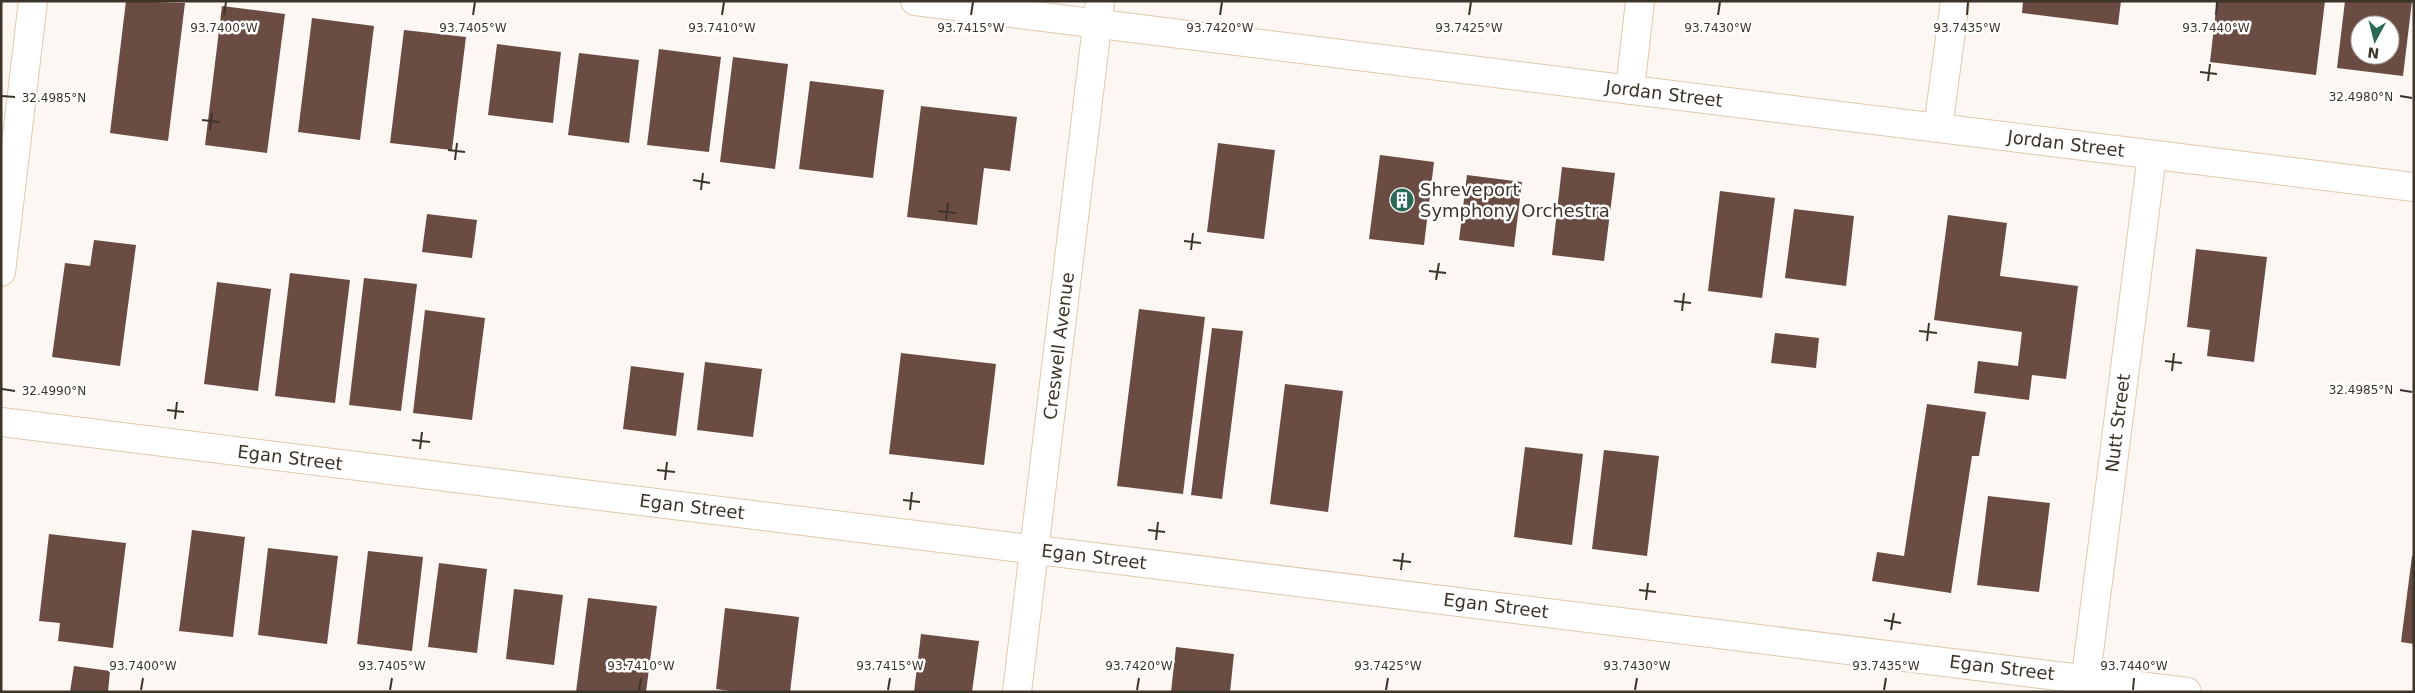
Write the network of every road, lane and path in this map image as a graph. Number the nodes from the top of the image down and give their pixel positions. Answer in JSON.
{"nodes":[{"id":1,"x":33,"y":1,"type":"edge"},
{"id":2,"x":915,"y":1,"type":"edge"},
{"id":3,"x":1640,"y":1,"type":"edge"},
{"id":4,"x":1955,"y":1,"type":"edge"},
{"id":5,"x":1099,"y":13,"type":"edge"},
{"id":6,"x":1630,"y":90,"type":"junction"},
{"id":7,"x":1938,"y":128,"type":"junction"},
{"id":8,"x":2152,"y":154,"type":"junction"},
{"id":9,"x":2414,"y":187,"type":"edge"},
{"id":10,"x":1,"y":272,"type":"edge"},
{"id":11,"x":1,"y":422,"type":"edge"},
{"id":12,"x":1034,"y":550,"type":"junction"},
{"id":13,"x":2085,"y":685,"type":"edge"},
{"id":14,"x":1017,"y":692,"type":"edge"},
{"id":15,"x":2187,"y":692,"type":"edge"}],
"edges":[{"from":1,"to":10,"type":"street"},
{"from":2,"to":5,"type":"street","name":"Jordan Street"},
{"from":3,"to":6,"type":"street"},
{"from":4,"to":7,"type":"street"},
{"from":5,"to":6,"type":"street","name":"Jordan Street"},
{"from":5,"to":12,"type":"street","name":"Creswell Avenue"},
{"from":6,"to":7,"type":"street","name":"Jordan Street"},
{"from":7,"to":8,"type":"street","name":"Jordan Street"},
{"from":8,"to":9,"type":"street","name":"Jordan Street"},
{"from":8,"to":13,"type":"street","name":"Nutt Street"},
{"from":11,"to":12,"type":"street","name":"Egan Street"},
{"from":12,"to":13,"type":"street","name":"Egan Street"},
{"from":12,"to":14,"type":"street","name":"Creswell Avenue"},
{"from":13,"to":15,"type":"street","name":"Egan Street"}]}
